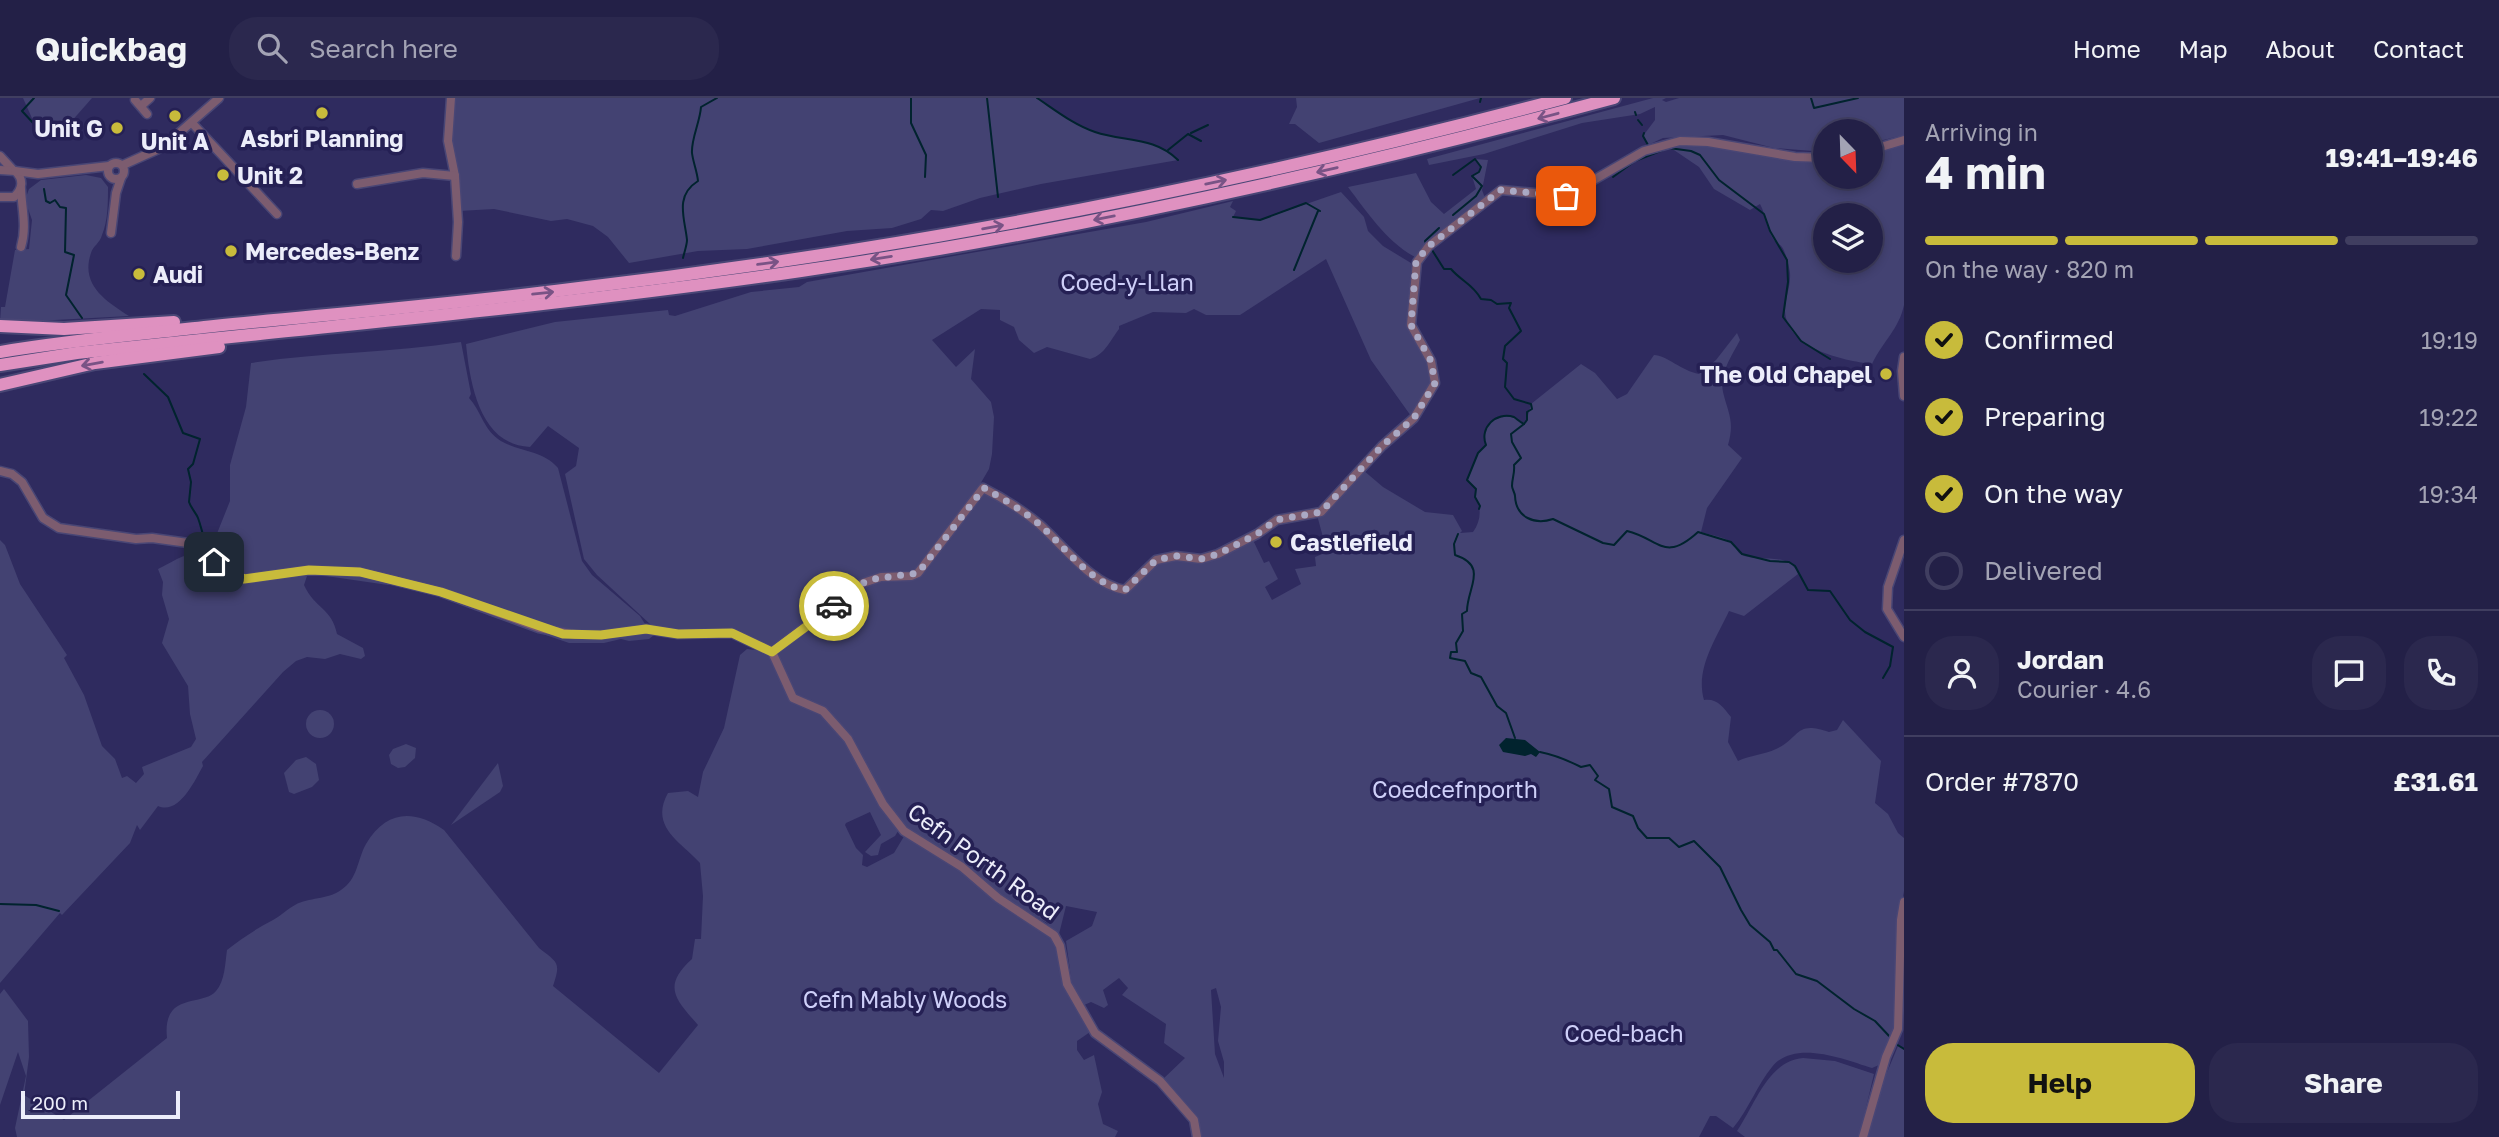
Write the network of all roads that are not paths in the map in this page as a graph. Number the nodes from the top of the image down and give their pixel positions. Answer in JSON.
{"nodes":[{"id":1,"x":150,"y":98,"type":"edge"},
{"id":2,"x":219,"y":98,"type":"edge"},
{"id":3,"x":451,"y":98,"type":"edge"},
{"id":4,"x":1564,"y":98,"type":"edge"},
{"id":5,"x":1614,"y":98,"type":"edge"},
{"id":6,"x":141,"y":107,"type":"dead end"},
{"id":7,"x":192,"y":123,"type":"junction"},
{"id":8,"x":1904,"y":140,"type":"edge"},
{"id":9,"x":1883,"y":146,"type":"edge"},
{"id":10,"x":0,"y":156,"type":"edge"},
{"id":11,"x":1813,"y":158,"type":"edge"},
{"id":12,"x":0,"y":170,"type":"edge"},
{"id":13,"x":14,"y":170,"type":"junction"},
{"id":14,"x":116,"y":172,"type":"junction"},
{"id":15,"x":38,"y":174,"type":"junction"},
{"id":16,"x":455,"y":176,"type":"junction"},
{"id":17,"x":357,"y":184,"type":"dead end"},
{"id":18,"x":21,"y":188,"type":"junction"},
{"id":19,"x":3,"y":198,"type":"edge"},
{"id":20,"x":22,"y":212,"type":"junction"},
{"id":21,"x":277,"y":214,"type":"dead end"},
{"id":22,"x":111,"y":233,"type":"dead end"},
{"id":23,"x":21,"y":247,"type":"dead end"},
{"id":24,"x":456,"y":256,"type":"dead end"},
{"id":25,"x":475,"y":306,"type":"junction"},
{"id":26,"x":0,"y":326,"type":"edge"},
{"id":27,"x":0,"y":352,"type":"edge"},
{"id":28,"x":1904,"y":357,"type":"edge"},
{"id":29,"x":0,"y":365,"type":"edge"},
{"id":30,"x":0,"y":385,"type":"edge"},
{"id":31,"x":1904,"y":396,"type":"edge"},
{"id":32,"x":0,"y":471,"type":"edge"},
{"id":33,"x":1904,"y":540,"type":"edge"},
{"id":34,"x":1904,"y":637,"type":"edge"},
{"id":35,"x":772,"y":652,"type":"junction"},
{"id":36,"x":1904,"y":902,"type":"edge"},
{"id":37,"x":1198,"y":1137,"type":"edge"},
{"id":38,"x":1863,"y":1137,"type":"edge"}],
"edges":[{"from":1,"to":6,"type":"street"},
{"from":2,"to":7,"type":"street"},
{"from":3,"to":16,"type":"street"},
{"from":25,"to":4,"type":"highway","one_way":true},
{"from":5,"to":25,"type":"highway","one_way":true},
{"from":7,"to":14,"type":"street"},
{"from":7,"to":21,"type":"street"},
{"from":8,"to":9,"type":"street"},
{"from":10,"to":13,"type":"street"},
{"from":11,"to":35,"type":"street"},
{"from":12,"to":13,"type":"street"},
{"from":13,"to":15,"type":"street"},
{"from":13,"to":18,"type":"street"},
{"from":14,"to":15,"type":"street"},
{"from":14,"to":22,"type":"street"},
{"from":15,"to":18,"type":"street"},
{"from":16,"to":17,"type":"street"},
{"from":16,"to":24,"type":"street"},
{"from":18,"to":19,"type":"street"},
{"from":18,"to":20,"type":"street"},
{"from":19,"to":20,"type":"street"},
{"from":20,"to":23,"type":"street"},
{"from":25,"to":26,"type":"highway"},
{"from":25,"to":27,"type":"highway"},
{"from":25,"to":29,"type":"highway"},
{"from":25,"to":30,"type":"highway","one_way":true},
{"from":28,"to":31,"type":"street"},
{"from":32,"to":35,"type":"street"},
{"from":33,"to":34,"type":"street"},
{"from":35,"to":37,"type":"street","name":"Cefn Porth Road"},
{"from":36,"to":38,"type":"street"}]}
